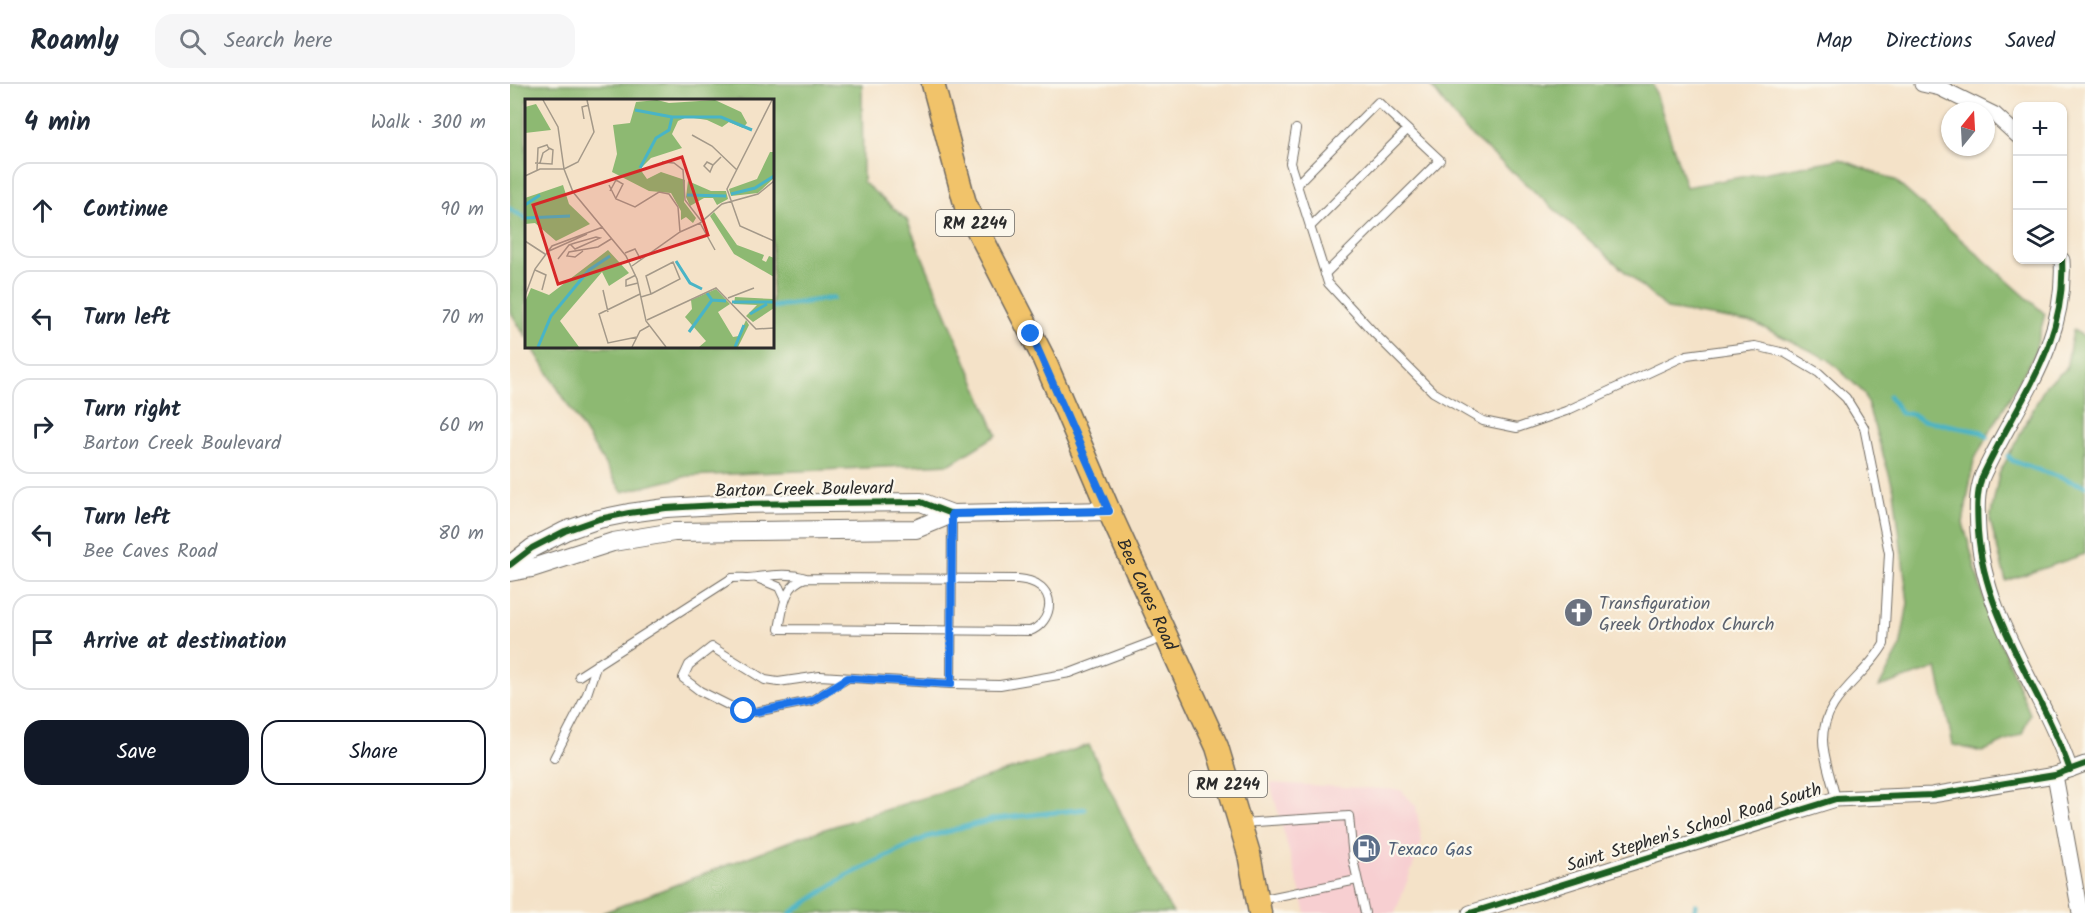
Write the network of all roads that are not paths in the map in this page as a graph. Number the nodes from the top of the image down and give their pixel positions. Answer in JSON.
{"nodes":[{"id":1,"x":933,"y":84,"type":"edge"},
{"id":2,"x":1922,"y":84,"type":"edge"},
{"id":3,"x":1296,"y":129,"type":"dead end"},
{"id":4,"x":1407,"y":130,"type":"junction"},
{"id":5,"x":2013,"y":131,"type":"edge"},
{"id":6,"x":1297,"y":184,"type":"junction"},
{"id":7,"x":1310,"y":227,"type":"junction"},
{"id":8,"x":2062,"y":264,"type":"edge"},
{"id":9,"x":1325,"y":273,"type":"junction"},
{"id":10,"x":658,"y":509,"type":"junction"},
{"id":11,"x":1109,"y":511,"type":"junction"},
{"id":12,"x":952,"y":514,"type":"junction"},
{"id":13,"x":661,"y":534,"type":"junction"},
{"id":14,"x":510,"y":565,"type":"edge"},
{"id":15,"x":510,"y":572,"type":"edge"},
{"id":16,"x":756,"y":578,"type":"junction"},
{"id":17,"x":806,"y":578,"type":"junction"},
{"id":18,"x":952,"y":579,"type":"junction"},
{"id":19,"x":785,"y":600,"type":"junction"},
{"id":20,"x":951,"y":630,"type":"junction"},
{"id":21,"x":1166,"y":636,"type":"junction"},
{"id":22,"x":597,"y":664,"type":"junction"},
{"id":23,"x":579,"y":676,"type":"dead end"},
{"id":24,"x":848,"y":678,"type":"junction"},
{"id":25,"x":951,"y":684,"type":"junction"},
{"id":26,"x":554,"y":758,"type":"dead end"},
{"id":27,"x":2085,"y":764,"type":"edge"},
{"id":28,"x":2070,"y":770,"type":"junction"},
{"id":29,"x":2055,"y":775,"type":"junction"},
{"id":30,"x":1836,"y":799,"type":"junction"},
{"id":31,"x":1239,"y":823,"type":"junction"},
{"id":32,"x":1357,"y":880,"type":"junction"},
{"id":33,"x":1259,"y":907,"type":"edge"},
{"id":34,"x":1365,"y":913,"type":"edge"},
{"id":35,"x":1470,"y":913,"type":"edge"},
{"id":36,"x":2080,"y":913,"type":"edge"}],
"edges":[{"from":1,"to":11,"type":"main road","name":"Bee Caves Road","number":"RM 2244"},
{"from":2,"to":5,"type":"street"},
{"from":3,"to":6,"type":"lane"},
{"from":4,"to":6,"type":"lane"},
{"from":4,"to":7,"type":"lane"},
{"from":4,"to":9,"type":"lane"},
{"from":6,"to":7,"type":"lane"},
{"from":7,"to":9,"type":"lane"},
{"from":8,"to":28,"type":"street"},
{"from":9,"to":30,"type":"lane"},
{"from":10,"to":12,"type":"street","name":"Barton Creek Boulevard"},
{"from":10,"to":13,"type":"street"},
{"from":10,"to":14,"type":"street","name":"Barton Creek Boulevard"},
{"from":11,"to":12,"type":"street","name":"Barton Creek Boulevard"},
{"from":11,"to":21,"type":"main road","name":"Bee Caves Road","number":"RM 2244"},
{"from":12,"to":13,"type":"street","name":"Barton Creek Boulevard"},
{"from":12,"to":18,"type":"lane"},
{"from":13,"to":15,"type":"street","name":"Barton Creek Boulevard"},
{"from":16,"to":17,"type":"lane"},
{"from":16,"to":19,"type":"lane"},
{"from":16,"to":22,"type":"lane"},
{"from":17,"to":18,"type":"lane"},
{"from":17,"to":19,"type":"lane"},
{"from":18,"to":20,"type":"lane"},
{"from":18,"to":20,"type":"lane"},
{"from":19,"to":20,"type":"lane"},
{"from":20,"to":25,"type":"lane"},
{"from":21,"to":25,"type":"lane"},
{"from":21,"to":31,"type":"main road","name":"Bee Caves Road","number":"RM 2244"},
{"from":22,"to":23,"type":"lane"},
{"from":22,"to":26,"type":"lane"},
{"from":24,"to":24,"type":"lane"},
{"from":24,"to":25,"type":"lane"},
{"from":27,"to":28,"type":"street","name":"Saint Stephen's School Road South"},
{"from":28,"to":29,"type":"street","name":"Saint Stephen's School Road South"},
{"from":29,"to":30,"type":"street","name":"Saint Stephen's School Road South"},
{"from":29,"to":36,"type":"street"},
{"from":30,"to":35,"type":"street","name":"Saint Stephen's School Road South"},
{"from":31,"to":32,"type":"lane"},
{"from":31,"to":33,"type":"main road","name":"Bee Caves Road","number":"RM 2244"},
{"from":32,"to":33,"type":"lane"},
{"from":32,"to":34,"type":"lane"}]}
